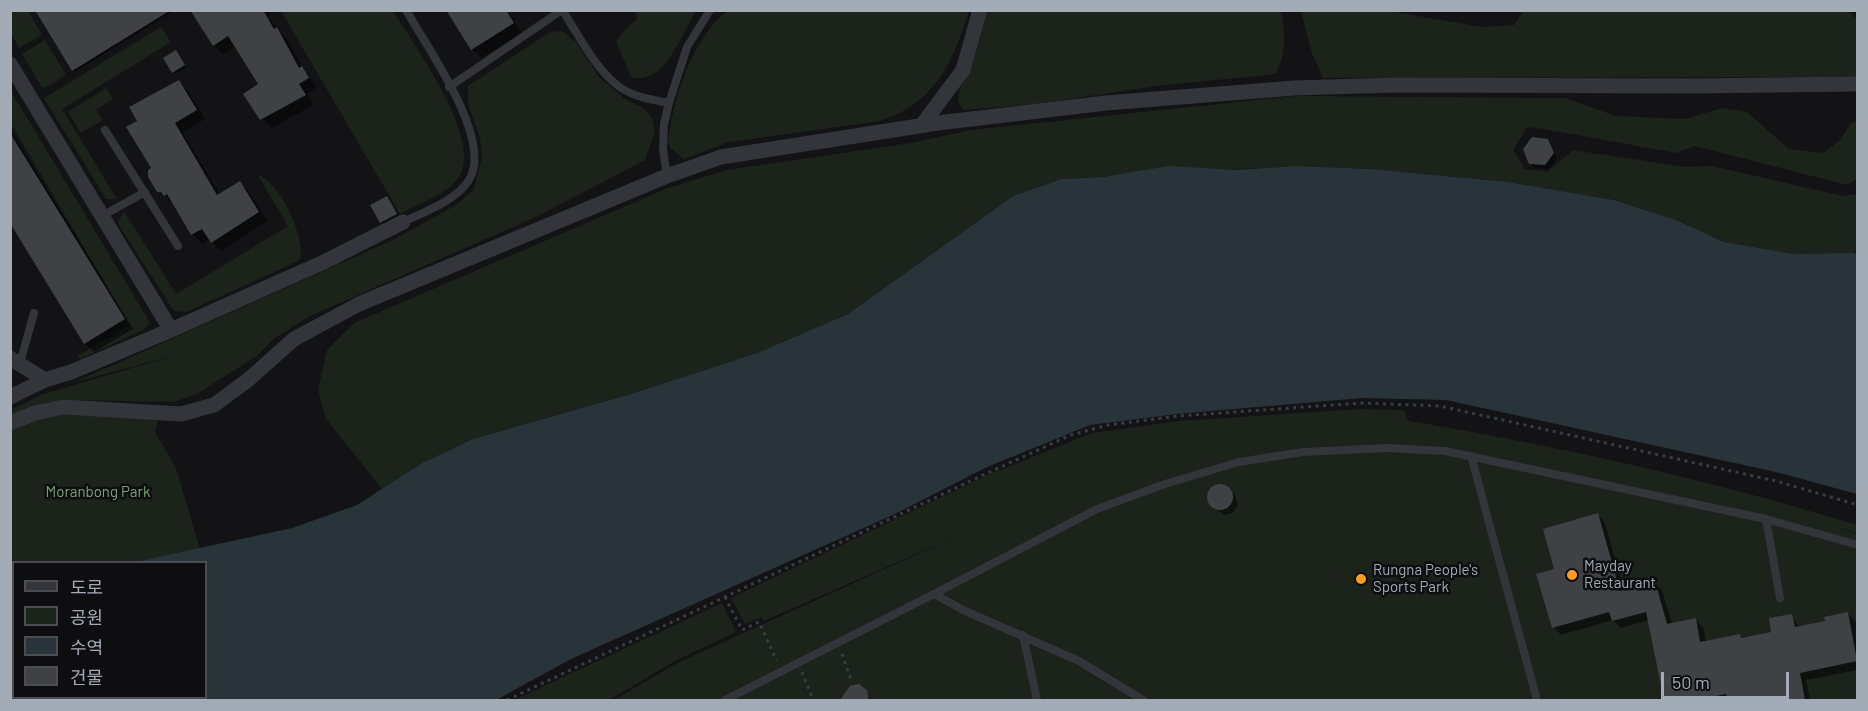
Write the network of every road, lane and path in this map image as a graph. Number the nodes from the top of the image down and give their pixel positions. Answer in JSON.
{"nodes":[{"id":1,"x":406,"y":10,"type":"edge"},
{"id":2,"x":562,"y":10,"type":"edge"},
{"id":3,"x":710,"y":10,"type":"edge"},
{"id":4,"x":980,"y":10,"type":"edge"},
{"id":5,"x":10,"y":64,"type":"edge"},
{"id":6,"x":1857,"y":84,"type":"edge"},
{"id":7,"x":449,"y":87,"type":"junction"},
{"id":8,"x":669,"y":103,"type":"junction"},
{"id":9,"x":922,"y":125,"type":"junction"},
{"id":10,"x":105,"y":130,"type":"dead end"},
{"id":11,"x":667,"y":176,"type":"junction"},
{"id":12,"x":145,"y":192,"type":"junction"},
{"id":13,"x":102,"y":216,"type":"junction"},
{"id":14,"x":404,"y":222,"type":"joint"},
{"id":15,"x":178,"y":246,"type":"dead end"},
{"id":16,"x":34,"y":313,"type":"dead end"},
{"id":17,"x":171,"y":330,"type":"junction"},
{"id":18,"x":15,"y":360,"type":"edge"},
{"id":19,"x":45,"y":380,"type":"junction"},
{"id":20,"x":10,"y":397,"type":"edge"},
{"id":21,"x":10,"y":423,"type":"edge"},
{"id":22,"x":1471,"y":456,"type":"junction"},
{"id":23,"x":1766,"y":519,"type":"junction"},
{"id":24,"x":1857,"y":545,"type":"edge"},
{"id":25,"x":934,"y":594,"type":"junction"},
{"id":26,"x":725,"y":597,"type":"dead end"},
{"id":27,"x":1780,"y":598,"type":"dead end"},
{"id":28,"x":1023,"y":635,"type":"junction"},
{"id":29,"x":838,"y":641,"type":"junction"},
{"id":30,"x":798,"y":662,"type":"junction"},
{"id":31,"x":781,"y":671,"type":"junction"},
{"id":32,"x":851,"y":680,"type":"dead end"},
{"id":33,"x":725,"y":700,"type":"edge"},
{"id":34,"x":813,"y":700,"type":"edge"},
{"id":35,"x":1037,"y":700,"type":"edge"},
{"id":36,"x":1143,"y":700,"type":"edge"},
{"id":37,"x":1536,"y":700,"type":"edge"}],
"edges":[{"from":1,"to":7,"type":"lane"},
{"from":2,"to":7,"type":"lane"},
{"from":2,"to":8,"type":"lane"},
{"from":3,"to":8,"type":"lane"},
{"from":4,"to":9,"type":"street"},
{"from":5,"to":13,"type":"street"},
{"from":6,"to":9,"type":"street"},
{"from":7,"to":14,"type":"lane"},
{"from":8,"to":11,"type":"lane"},
{"from":9,"to":11,"type":"street"},
{"from":10,"to":12,"type":"lane"},
{"from":11,"to":21,"type":"street"},
{"from":12,"to":13,"type":"lane"},
{"from":12,"to":15,"type":"lane"},
{"from":13,"to":17,"type":"street"},
{"from":14,"to":17,"type":"street"},
{"from":16,"to":18,"type":"lane"},
{"from":17,"to":19,"type":"street"},
{"from":18,"to":19,"type":"street"},
{"from":19,"to":20,"type":"street"},
{"from":22,"to":23,"type":"lane"},
{"from":22,"to":25,"type":"lane"},
{"from":22,"to":37,"type":"lane"},
{"from":23,"to":24,"type":"lane"},
{"from":23,"to":27,"type":"lane"},
{"from":25,"to":28,"type":"lane"},
{"from":25,"to":29,"type":"lane"},
{"from":26,"to":31,"type":"path"},
{"from":28,"to":35,"type":"lane"},
{"from":28,"to":36,"type":"lane"},
{"from":29,"to":30,"type":"lane"},
{"from":29,"to":32,"type":"path"},
{"from":30,"to":31,"type":"lane"},
{"from":30,"to":34,"type":"path"},
{"from":31,"to":33,"type":"lane"}]}
